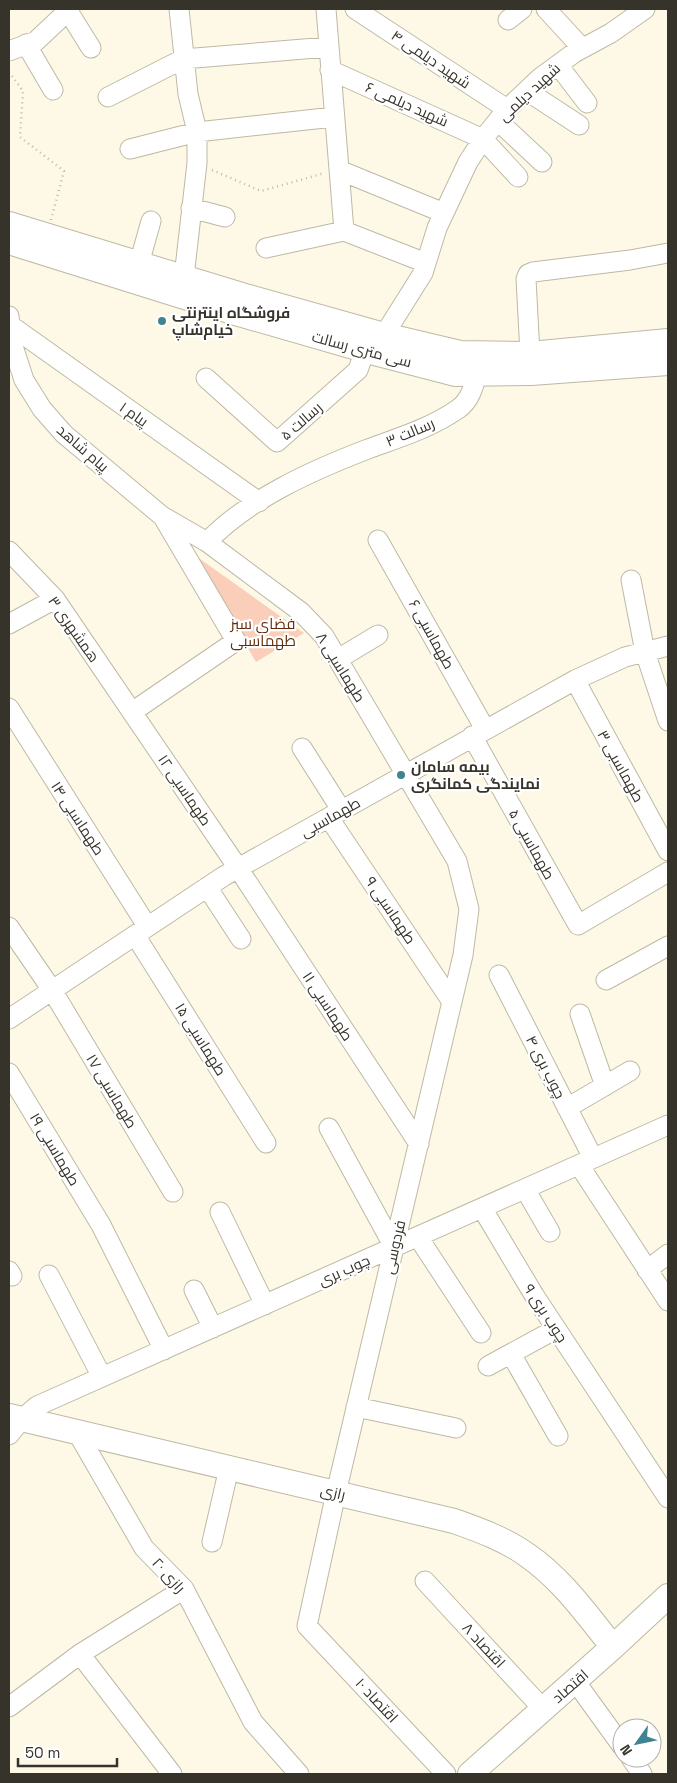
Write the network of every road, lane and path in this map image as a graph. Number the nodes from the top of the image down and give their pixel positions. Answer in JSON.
{"nodes":[{"id":1,"x":179,"y":9,"type":"edge"},
{"id":2,"x":326,"y":9,"type":"edge"},
{"id":3,"x":355,"y":9,"type":"edge"},
{"id":4,"x":546,"y":9,"type":"edge"},
{"id":5,"x":645,"y":9,"type":"edge"},
{"id":6,"x":69,"y":10,"type":"edge"},
{"id":7,"x":26,"y":44,"type":"junction"},
{"id":8,"x":328,"y":47,"type":"junction"},
{"id":9,"x":91,"y":48,"type":"dead end"},
{"id":10,"x":582,"y":48,"type":"junction"},
{"id":11,"x":9,"y":51,"type":"edge"},
{"id":12,"x":183,"y":59,"type":"junction"},
{"id":13,"x":558,"y":65,"type":"junction"},
{"id":14,"x":330,"y":70,"type":"junction"},
{"id":15,"x":9,"y":72,"type":"edge"},
{"id":16,"x":53,"y":90,"type":"dead end"},
{"id":17,"x":527,"y":91,"type":"junction"},
{"id":18,"x":108,"y":97,"type":"dead end"},
{"id":19,"x":587,"y":103,"type":"dead end"},
{"id":20,"x":502,"y":115,"type":"junction"},
{"id":21,"x":334,"y":117,"type":"junction"},
{"id":22,"x":579,"y":125,"type":"dead end"},
{"id":23,"x":197,"y":132,"type":"junction"},
{"id":24,"x":483,"y":139,"type":"junction"},
{"id":25,"x":130,"y":149,"type":"dead end"},
{"id":26,"x":542,"y":162,"type":"dead end"},
{"id":27,"x":197,"y":163,"type":"junction"},
{"id":28,"x":339,"y":170,"type":"junction"},
{"id":29,"x":518,"y":177,"type":"dead end"},
{"id":30,"x":191,"y":208,"type":"junction"},
{"id":31,"x":444,"y":213,"type":"junction"},
{"id":32,"x":225,"y":217,"type":"dead end"},
{"id":33,"x":151,"y":221,"type":"dead end"},
{"id":34,"x":9,"y":224,"type":"edge"},
{"id":35,"x":344,"y":231,"type":"junction"},
{"id":36,"x":47,"y":236,"type":"junction"},
{"id":37,"x":9,"y":242,"type":"edge"},
{"id":38,"x":266,"y":248,"type":"dead end"},
{"id":39,"x":668,"y":253,"type":"edge"},
{"id":40,"x":426,"y":263,"type":"junction"},
{"id":41,"x":139,"y":264,"type":"junction"},
{"id":42,"x":184,"y":277,"type":"junction"},
{"id":43,"x":242,"y":305,"type":"junction"},
{"id":44,"x":9,"y":321,"type":"edge"},
{"id":45,"x":384,"y":335,"type":"junction"},
{"id":46,"x":668,"y":341,"type":"edge"},
{"id":47,"x":365,"y":350,"type":"junction"},
{"id":48,"x":530,"y":354,"type":"junction"},
{"id":49,"x":668,"y":362,"type":"edge"},
{"id":50,"x":477,"y":373,"type":"junction"},
{"id":51,"x":206,"y":378,"type":"dead end"},
{"id":52,"x":258,"y":502,"type":"junction"},
{"id":53,"x":162,"y":516,"type":"junction"},
{"id":54,"x":378,"y":540,"type":"dead end"},
{"id":55,"x":207,"y":542,"type":"junction"},
{"id":56,"x":9,"y":552,"type":"edge"},
{"id":57,"x":631,"y":580,"type":"dead end"},
{"id":58,"x":55,"y":599,"type":"junction"},
{"id":59,"x":9,"y":624,"type":"edge"},
{"id":60,"x":378,"y":635,"type":"dead end"},
{"id":61,"x":668,"y":646,"type":"edge"},
{"id":62,"x":646,"y":652,"type":"junction"},
{"id":63,"x":338,"y":660,"type":"junction"},
{"id":64,"x":574,"y":680,"type":"junction"},
{"id":65,"x":9,"y":708,"type":"edge"},
{"id":66,"x":132,"y":712,"type":"junction"},
{"id":67,"x":668,"y":721,"type":"edge"},
{"id":68,"x":479,"y":733,"type":"junction"},
{"id":69,"x":302,"y":748,"type":"dead end"},
{"id":70,"x":407,"y":775,"type":"junction"},
{"id":71,"x":336,"y":814,"type":"junction"},
{"id":72,"x":668,"y":851,"type":"edge"},
{"id":73,"x":238,"y":868,"type":"junction"},
{"id":74,"x":668,"y":872,"type":"edge"},
{"id":75,"x":207,"y":887,"type":"junction"},
{"id":76,"x":9,"y":927,"type":"edge"},
{"id":77,"x":141,"y":931,"type":"junction"},
{"id":78,"x":241,"y":939,"type":"dead end"},
{"id":79,"x":668,"y":946,"type":"edge"},
{"id":80,"x":499,"y":975,"type":"dead end"},
{"id":81,"x":606,"y":980,"type":"dead end"},
{"id":82,"x":52,"y":990,"type":"junction"},
{"id":83,"x":452,"y":1002,"type":"junction"},
{"id":84,"x":580,"y":1014,"type":"dead end"},
{"id":85,"x":9,"y":1019,"type":"edge"},
{"id":86,"x":630,"y":1071,"type":"dead end"},
{"id":87,"x":9,"y":1073,"type":"edge"},
{"id":88,"x":605,"y":1086,"type":"junction"},
{"id":89,"x":567,"y":1108,"type":"junction"},
{"id":90,"x":668,"y":1125,"type":"edge"},
{"id":91,"x":329,"y":1128,"type":"dead end"},
{"id":92,"x":266,"y":1143,"type":"dead end"},
{"id":93,"x":419,"y":1144,"type":"junction"},
{"id":94,"x":586,"y":1162,"type":"junction"},
{"id":95,"x":525,"y":1189,"type":"junction"},
{"id":96,"x":172,"y":1192,"type":"dead end"},
{"id":97,"x":482,"y":1208,"type":"junction"},
{"id":98,"x":220,"y":1212,"type":"dead end"},
{"id":99,"x":550,"y":1232,"type":"dead end"},
{"id":100,"x":418,"y":1237,"type":"junction"},
{"id":101,"x":394,"y":1247,"type":"junction"},
{"id":102,"x":668,"y":1254,"type":"edge"},
{"id":103,"x":647,"y":1270,"type":"junction"},
{"id":104,"x":49,"y":1274,"type":"dead end"},
{"id":105,"x":194,"y":1290,"type":"dead end"},
{"id":106,"x":668,"y":1301,"type":"edge"},
{"id":107,"x":265,"y":1305,"type":"junction"},
{"id":108,"x":213,"y":1328,"type":"junction"},
{"id":109,"x":556,"y":1330,"type":"junction"},
{"id":110,"x":481,"y":1332,"type":"dead end"},
{"id":111,"x":164,"y":1350,"type":"junction"},
{"id":112,"x":510,"y":1354,"type":"junction"},
{"id":113,"x":488,"y":1366,"type":"dead end"},
{"id":114,"x":102,"y":1377,"type":"junction"},
{"id":115,"x":356,"y":1407,"type":"junction"},
{"id":116,"x":13,"y":1423,"type":"edge"},
{"id":117,"x":456,"y":1428,"type":"dead end"},
{"id":118,"x":77,"y":1432,"type":"junction"},
{"id":119,"x":558,"y":1436,"type":"dead end"},
{"id":120,"x":229,"y":1468,"type":"junction"},
{"id":121,"x":336,"y":1493,"type":"junction"},
{"id":122,"x":668,"y":1498,"type":"edge"},
{"id":123,"x":212,"y":1542,"type":"dead end"},
{"id":124,"x":425,"y":1580,"type":"dead end"},
{"id":125,"x":184,"y":1590,"type":"junction"},
{"id":126,"x":668,"y":1596,"type":"edge"},
{"id":127,"x":308,"y":1626,"type":"joint"},
{"id":128,"x":613,"y":1647,"type":"junction"},
{"id":129,"x":80,"y":1654,"type":"junction"},
{"id":130,"x":575,"y":1681,"type":"junction"},
{"id":131,"x":9,"y":1707,"type":"edge"},
{"id":132,"x":543,"y":1709,"type":"junction"},
{"id":133,"x":612,"y":1732,"type":"edge"},
{"id":134,"x":481,"y":1771,"type":"edge"},
{"id":135,"x":172,"y":1774,"type":"edge"},
{"id":136,"x":299,"y":1774,"type":"edge"},
{"id":137,"x":446,"y":1774,"type":"edge"}],
"edges":[{"from":1,"to":12,"type":"street"},
{"from":2,"to":8,"type":"street"},
{"from":3,"to":20,"type":"street","name":"۴ شهید دیلمی"},
{"from":4,"to":10,"type":"street"},
{"from":5,"to":10,"type":"street","name":"شهید دیلمی"},
{"from":6,"to":7,"type":"street"},
{"from":6,"to":9,"type":"street"},
{"from":7,"to":11,"type":"street"},
{"from":7,"to":16,"type":"street"},
{"from":8,"to":12,"type":"street"},
{"from":8,"to":14,"type":"street"},
{"from":10,"to":13,"type":"street","name":"شهید دیلمی"},
{"from":12,"to":18,"type":"street"},
{"from":12,"to":23,"type":"street"},
{"from":13,"to":17,"type":"street","name":"شهید دیلمی"},
{"from":13,"to":19,"type":"street"},
{"from":14,"to":21,"type":"street"},
{"from":14,"to":24,"type":"street","name":"۶ شهید دیلمی"},
{"from":15,"to":36,"type":"path"},
{"from":17,"to":20,"type":"street","name":"شهید دیلمی"},
{"from":17,"to":22,"type":"street"},
{"from":20,"to":24,"type":"street","name":"شهید دیلمی"},
{"from":20,"to":26,"type":"street","name":"۴ شهید دیلمی"},
{"from":21,"to":23,"type":"street"},
{"from":21,"to":28,"type":"street"},
{"from":23,"to":25,"type":"street"},
{"from":23,"to":27,"type":"street"},
{"from":24,"to":29,"type":"street"},
{"from":24,"to":31,"type":"street","name":"شهید دیلمی"},
{"from":27,"to":28,"type":"path"},
{"from":27,"to":30,"type":"street"},
{"from":28,"to":31,"type":"street"},
{"from":28,"to":35,"type":"street"},
{"from":30,"to":32,"type":"street"},
{"from":30,"to":42,"type":"street"},
{"from":31,"to":40,"type":"street","name":"شهید دیلمی"},
{"from":33,"to":41,"type":"street"},
{"from":34,"to":36,"type":"main road","name":"سی متری رسالت"},
{"from":35,"to":38,"type":"street"},
{"from":35,"to":40,"type":"street"},
{"from":36,"to":41,"type":"main road","name":"سی متری رسالت"},
{"from":37,"to":43,"type":"main road","name":"سی متری رسالت"},
{"from":39,"to":48,"type":"street"},
{"from":40,"to":45,"type":"street","name":"شهید دیلمی"},
{"from":41,"to":42,"type":"main road","name":"سی متری رسالت"},
{"from":42,"to":43,"type":"main road","name":"سی متری رسالت"},
{"from":43,"to":45,"type":"main road","name":"سی متری رسالت"},
{"from":43,"to":47,"type":"main road","name":"سی متری رسالت"},
{"from":44,"to":52,"type":"street","name":"۱ پیام"},
{"from":44,"to":53,"type":"street","name":"پیام شاهد"},
{"from":45,"to":48,"type":"main road","name":"سی متری رسالت"},
{"from":46,"to":48,"type":"main road","name":"سی متری رسالت"},
{"from":47,"to":50,"type":"main road","name":"سی متری رسالت"},
{"from":47,"to":51,"type":"street","name":"۵ رسالت"},
{"from":49,"to":50,"type":"main road","name":"سی متری رسالت"},
{"from":50,"to":52,"type":"street","name":"۳ رسالت"},
{"from":52,"to":55,"type":"street","name":"۳ رسالت"},
{"from":53,"to":55,"type":"street","name":"پیام شاهد"},
{"from":53,"to":66,"type":"street"},
{"from":54,"to":68,"type":"street","name":"۶ طهماسبی"},
{"from":55,"to":63,"type":"street","name":"۸ طهماسبی"},
{"from":56,"to":58,"type":"street","name":"۳ همشهری"},
{"from":57,"to":62,"type":"street"},
{"from":58,"to":59,"type":"street"},
{"from":58,"to":66,"type":"street","name":"۳ همشهری"},
{"from":60,"to":63,"type":"street"},
{"from":61,"to":62,"type":"street","name":"طهماسبی"},
{"from":62,"to":64,"type":"street","name":"طهماسبی"},
{"from":62,"to":67,"type":"street"},
{"from":63,"to":70,"type":"street","name":"۸ طهماسبی"},
{"from":64,"to":68,"type":"street","name":"طهماسبی"},
{"from":64,"to":72,"type":"street","name":"۳ طهماسبی"},
{"from":65,"to":77,"type":"street","name":"۱۴ طهماسبی"},
{"from":66,"to":73,"type":"street","name":"۱۲ طهماسبی"},
{"from":68,"to":70,"type":"street","name":"طهماسبی"},
{"from":68,"to":74,"type":"street","name":"۵ طهماسبی"},
{"from":69,"to":71,"type":"street","name":"۹ طهماسبی"},
{"from":70,"to":71,"type":"street","name":"طهماسبی"},
{"from":70,"to":83,"type":"street","name":"۸ طهماسبی"},
{"from":71,"to":73,"type":"street","name":"طهماسبی"},
{"from":71,"to":83,"type":"street","name":"۹ طهماسبی"},
{"from":73,"to":75,"type":"street","name":"طهماسبی"},
{"from":73,"to":93,"type":"street","name":"۱۱ طهماسبی"},
{"from":75,"to":77,"type":"street","name":"طهماسبی"},
{"from":75,"to":78,"type":"street"},
{"from":76,"to":82,"type":"street","name":"۱۷ طهماسبی"},
{"from":77,"to":82,"type":"street","name":"طهماسبی"},
{"from":77,"to":92,"type":"street","name":"۱۵ طهماسبی"},
{"from":79,"to":81,"type":"street"},
{"from":80,"to":89,"type":"street","name":"۴ چوب بری"},
{"from":82,"to":85,"type":"street","name":"طهماسبی"},
{"from":82,"to":96,"type":"street","name":"۱۷ طهماسبی"},
{"from":83,"to":93,"type":"street","name":"فردوسی"},
{"from":84,"to":88,"type":"street"},
{"from":86,"to":88,"type":"street"},
{"from":87,"to":111,"type":"street","name":"۱۹ طهماسبی"},
{"from":88,"to":89,"type":"street"},
{"from":89,"to":94,"type":"street","name":"۴ چوب بری"},
{"from":90,"to":94,"type":"street","name":"چوب بری"},
{"from":91,"to":101,"type":"street"},
{"from":93,"to":101,"type":"street","name":"فردوسی"},
{"from":94,"to":95,"type":"street","name":"چوب بری"},
{"from":94,"to":103,"type":"street","name":"۴ چوب بری"},
{"from":95,"to":97,"type":"street","name":"چوب بری"},
{"from":95,"to":99,"type":"street"},
{"from":97,"to":100,"type":"street","name":"چوب بری"},
{"from":97,"to":109,"type":"street","name":"۹ چوب بری"},
{"from":98,"to":107,"type":"street"},
{"from":100,"to":101,"type":"street","name":"چوب بری"},
{"from":100,"to":110,"type":"street"},
{"from":101,"to":107,"type":"street","name":"چوب بری"},
{"from":101,"to":115,"type":"street","name":"فردوسی"},
{"from":102,"to":103,"type":"street"},
{"from":103,"to":106,"type":"street","name":"۴ چوب بری"},
{"from":104,"to":114,"type":"street"},
{"from":105,"to":108,"type":"street"},
{"from":107,"to":108,"type":"street","name":"چوب بری"},
{"from":108,"to":111,"type":"street","name":"چوب بری"},
{"from":109,"to":112,"type":"street"},
{"from":109,"to":122,"type":"street","name":"۹ چوب بری"},
{"from":111,"to":114,"type":"street","name":"چوب بری"},
{"from":112,"to":113,"type":"street"},
{"from":112,"to":119,"type":"street"},
{"from":114,"to":116,"type":"street","name":"چوب بری"},
{"from":115,"to":117,"type":"street"},
{"from":115,"to":121,"type":"street","name":"فردوسی"},
{"from":116,"to":118,"type":"main road","name":"رازی"},
{"from":118,"to":120,"type":"main road","name":"رازی"},
{"from":118,"to":125,"type":"street","name":"رازی ۲۰"},
{"from":120,"to":121,"type":"main road","name":"رازی"},
{"from":120,"to":123,"type":"street"},
{"from":121,"to":127,"type":"street","name":"فردوسی"},
{"from":121,"to":128,"type":"main road","name":"رازی"},
{"from":124,"to":132,"type":"street","name":"۸ اقتصاد"},
{"from":125,"to":129,"type":"street"},
{"from":125,"to":136,"type":"street","name":"رازی ۲۰"},
{"from":126,"to":128,"type":"main road","name":"اقتصاد"},
{"from":127,"to":137,"type":"street","name":"۱۰ اقتصاد"},
{"from":128,"to":130,"type":"main road","name":"اقتصاد"},
{"from":129,"to":131,"type":"street"},
{"from":129,"to":135,"type":"street"},
{"from":130,"to":132,"type":"main road","name":"اقتصاد"},
{"from":130,"to":133,"type":"street"},
{"from":132,"to":134,"type":"main road","name":"اقتصاد"}]}
